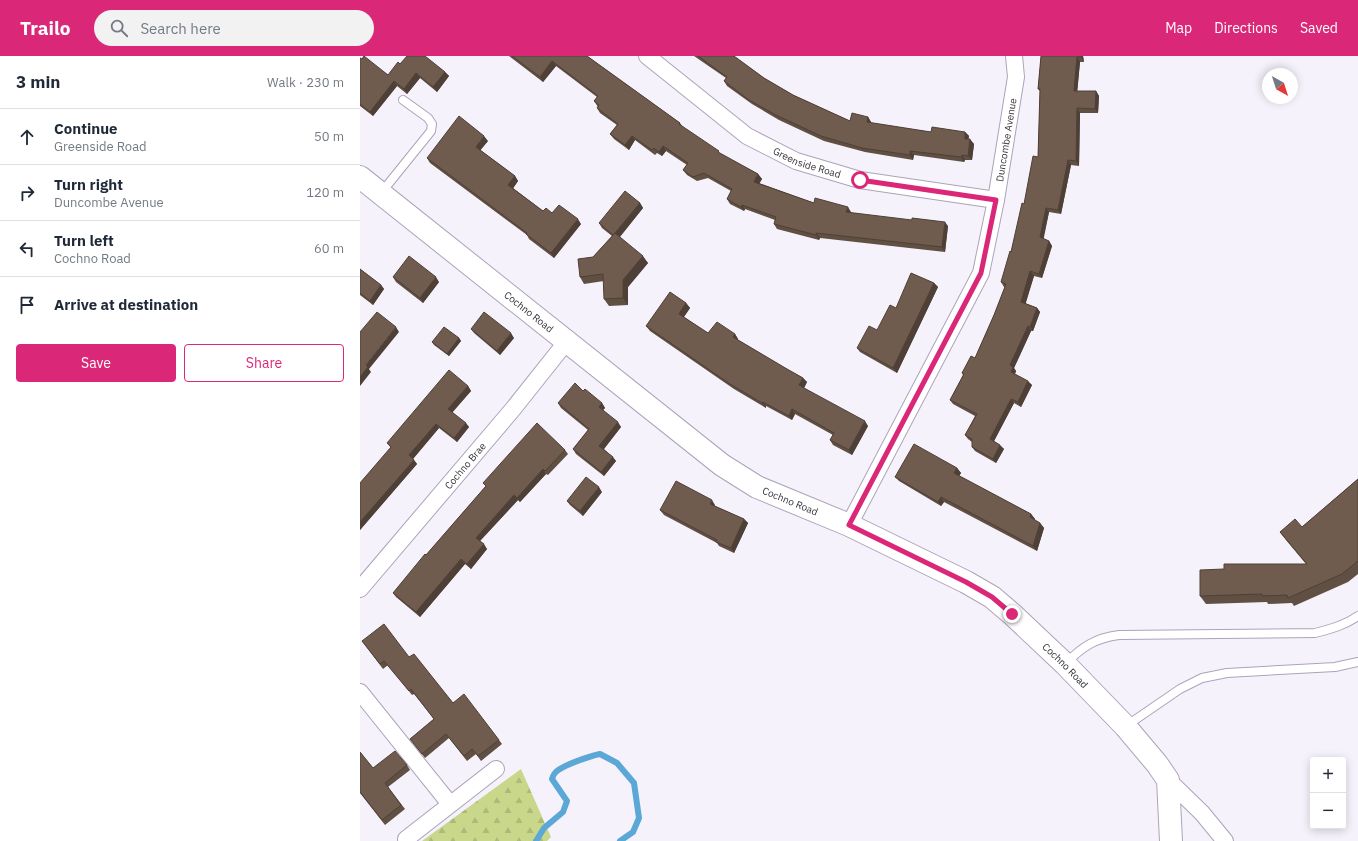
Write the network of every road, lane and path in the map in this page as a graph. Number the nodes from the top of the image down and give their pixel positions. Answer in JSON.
{"nodes":[{"id":1,"x":647,"y":56,"type":"edge"},
{"id":2,"x":1014,"y":56,"type":"edge"},
{"id":3,"x":403,"y":100,"type":"edge"},
{"id":4,"x":360,"y":177,"type":"edge"},
{"id":5,"x":381,"y":193,"type":"junction"},
{"id":6,"x":996,"y":200,"type":"junction"},
{"id":7,"x":567,"y":341,"type":"junction"},
{"id":8,"x":849,"y":525,"type":"junction"},
{"id":9,"x":360,"y":588,"type":"edge"},
{"id":10,"x":1358,"y":616,"type":"edge"},
{"id":11,"x":1358,"y":662,"type":"edge"},
{"id":12,"x":1065,"y":664,"type":"junction"},
{"id":13,"x":360,"y":692,"type":"edge"},
{"id":14,"x":1125,"y":726,"type":"junction"},
{"id":15,"x":496,"y":769,"type":"dead end"},
{"id":16,"x":1168,"y":780,"type":"junction"},
{"id":17,"x":450,"y":804,"type":"junction"},
{"id":18,"x":406,"y":840,"type":"dead end"},
{"id":19,"x":1171,"y":841,"type":"edge"},
{"id":20,"x":1225,"y":841,"type":"edge"}],
"edges":[{"from":1,"to":6,"type":"street","name":"Greenside Road"},
{"from":2,"to":6,"type":"street","name":"Duncombe Avenue"},
{"from":3,"to":5,"type":"lane"},
{"from":4,"to":5,"type":"street","name":"Cochno Road"},
{"from":5,"to":7,"type":"street","name":"Cochno Road"},
{"from":6,"to":8,"type":"street","name":"Duncombe Avenue"},
{"from":7,"to":8,"type":"street","name":"Cochno Road"},
{"from":7,"to":9,"type":"street","name":"Cochno Brae"},
{"from":8,"to":12,"type":"street","name":"Cochno Road"},
{"from":10,"to":12,"type":"lane"},
{"from":11,"to":14,"type":"lane"},
{"from":12,"to":14,"type":"street","name":"Cochno Road"},
{"from":13,"to":17,"type":"street"},
{"from":14,"to":16,"type":"street","name":"Cochno Road"},
{"from":15,"to":17,"type":"street"},
{"from":16,"to":19,"type":"street"},
{"from":16,"to":20,"type":"street"},
{"from":17,"to":18,"type":"street"}]}
